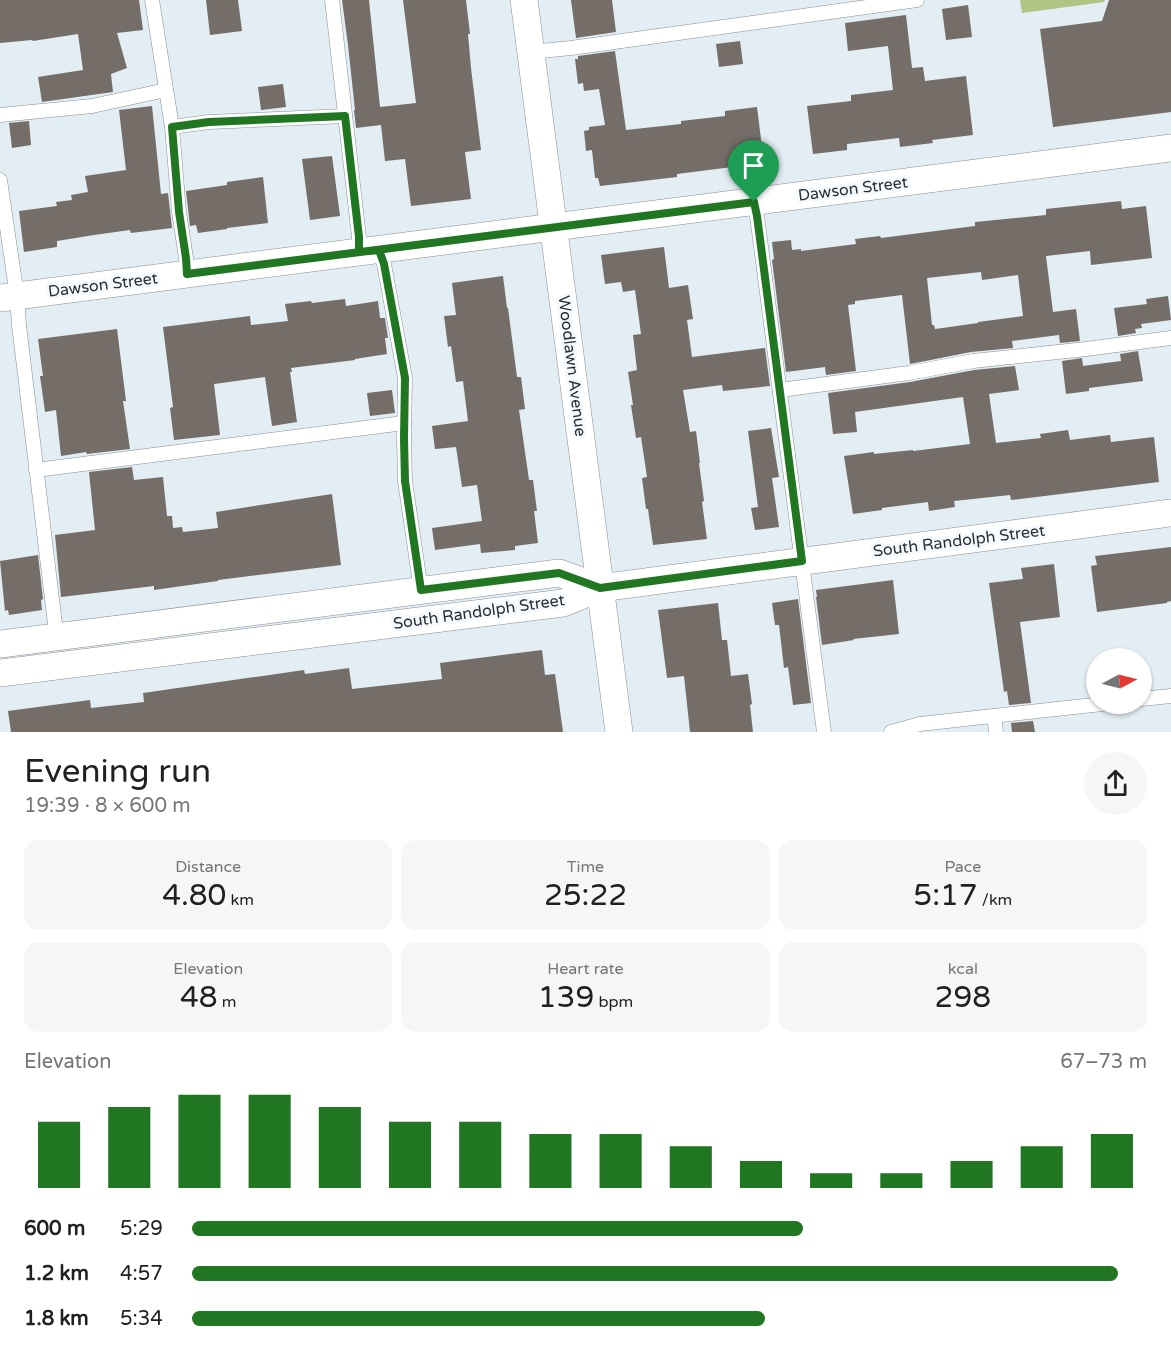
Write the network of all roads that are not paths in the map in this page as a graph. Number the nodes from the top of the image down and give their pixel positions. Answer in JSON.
{"nodes":[{"id":1,"x":152,"y":0,"type":"edge"},
{"id":2,"x":332,"y":0,"type":"edge"},
{"id":3,"x":524,"y":0,"type":"edge"},
{"id":4,"x":917,"y":0,"type":"edge"},
{"id":5,"x":531,"y":52,"type":"junction"},
{"id":6,"x":166,"y":90,"type":"junction"},
{"id":7,"x":0,"y":115,"type":"edge"},
{"id":8,"x":345,"y":116,"type":"junction"},
{"id":9,"x":172,"y":127,"type":"junction"},
{"id":10,"x":1171,"y":148,"type":"edge"},
{"id":11,"x":0,"y":180,"type":"edge"},
{"id":12,"x":754,"y":202,"type":"junction"},
{"id":13,"x":555,"y":227,"type":"junction"},
{"id":14,"x":369,"y":251,"type":"junction"},
{"id":15,"x":187,"y":274,"type":"junction"},
{"id":16,"x":9,"y":297,"type":"edge"},
{"id":17,"x":1171,"y":338,"type":"edge"},
{"id":18,"x":780,"y":390,"type":"junction"},
{"id":19,"x":404,"y":423,"type":"junction"},
{"id":20,"x":36,"y":470,"type":"junction"},
{"id":21,"x":1171,"y":513,"type":"edge"},
{"id":22,"x":802,"y":561,"type":"junction"},
{"id":23,"x":600,"y":588,"type":"junction"},
{"id":24,"x":421,"y":590,"type":"junction"},
{"id":25,"x":55,"y":624,"type":"dead end"},
{"id":26,"x":0,"y":644,"type":"edge"},
{"id":27,"x":0,"y":673,"type":"edge"},
{"id":28,"x":1171,"y":696,"type":"edge"},
{"id":29,"x":1152,"y":698,"type":"edge"},
{"id":30,"x":1086,"y":706,"type":"edge"},
{"id":31,"x":994,"y":716,"type":"junction"},
{"id":32,"x":619,"y":732,"type":"edge"},
{"id":33,"x":824,"y":732,"type":"edge"},
{"id":34,"x":891,"y":732,"type":"edge"},
{"id":35,"x":996,"y":732,"type":"edge"}],
"edges":[{"from":1,"to":6,"type":"lane"},
{"from":2,"to":8,"type":"lane"},
{"from":3,"to":5,"type":"street","name":"Woodlawn Avenue"},
{"from":4,"to":5,"type":"lane"},
{"from":5,"to":13,"type":"street","name":"Woodlawn Avenue"},
{"from":6,"to":7,"type":"lane"},
{"from":6,"to":9,"type":"lane"},
{"from":8,"to":9,"type":"lane"},
{"from":8,"to":14,"type":"lane"},
{"from":9,"to":15,"type":"lane"},
{"from":10,"to":12,"type":"street","name":"Dawson Street"},
{"from":11,"to":16,"type":"lane"},
{"from":12,"to":13,"type":"street","name":"Dawson Street"},
{"from":12,"to":18,"type":"lane"},
{"from":13,"to":14,"type":"street","name":"Dawson Street"},
{"from":13,"to":23,"type":"street","name":"Woodlawn Avenue"},
{"from":14,"to":15,"type":"street","name":"Dawson Street"},
{"from":14,"to":19,"type":"lane"},
{"from":15,"to":16,"type":"street","name":"Dawson Street"},
{"from":16,"to":20,"type":"lane"},
{"from":17,"to":18,"type":"lane"},
{"from":18,"to":22,"type":"lane"},
{"from":19,"to":20,"type":"lane"},
{"from":19,"to":24,"type":"lane"},
{"from":20,"to":25,"type":"lane"},
{"from":21,"to":22,"type":"street","name":"South Randolph Street"},
{"from":22,"to":23,"type":"street","name":"South Randolph Street"},
{"from":22,"to":33,"type":"lane"},
{"from":23,"to":24,"type":"street"},
{"from":23,"to":27,"type":"street","name":"South Randolph Street"},
{"from":23,"to":32,"type":"street","name":"Woodlawn Avenue"},
{"from":24,"to":26,"type":"street"},
{"from":28,"to":29,"type":"lane"},
{"from":30,"to":31,"type":"lane"},
{"from":31,"to":34,"type":"lane"},
{"from":31,"to":35,"type":"lane"}]}
